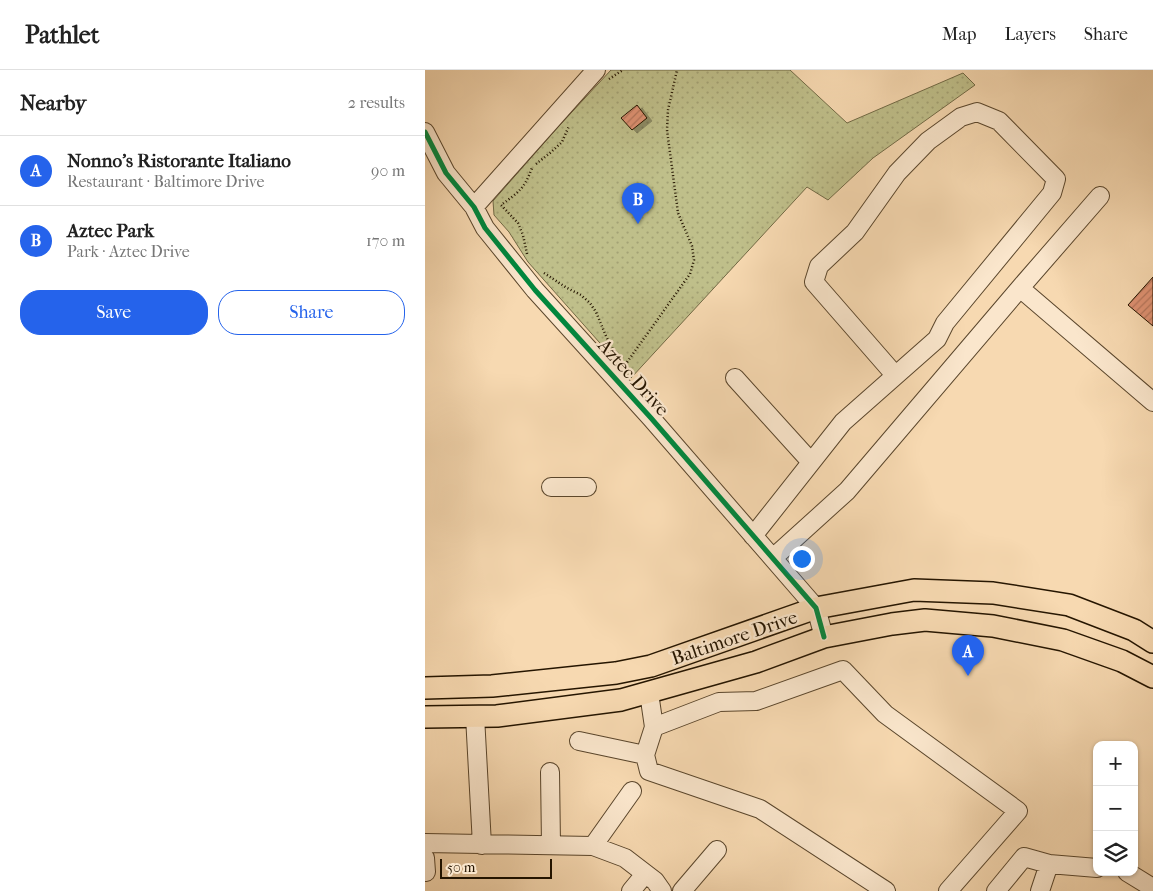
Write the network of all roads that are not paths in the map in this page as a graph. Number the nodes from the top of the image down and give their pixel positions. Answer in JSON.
{"nodes":[{"id":1,"x":601,"y":75,"type":"edge"},
{"id":2,"x":425,"y":132,"type":"edge"},
{"id":3,"x":1100,"y":196,"type":"dead end"},
{"id":4,"x":473,"y":207,"type":"junction"},
{"id":5,"x":1020,"y":288,"type":"junction"},
{"id":6,"x":895,"y":375,"type":"junction"},
{"id":7,"x":735,"y":378,"type":"dead end"},
{"id":8,"x":1153,"y":402,"type":"edge"},
{"id":9,"x":811,"y":462,"type":"junction"},
{"id":10,"x":551,"y":487,"type":"dead end"},
{"id":11,"x":587,"y":488,"type":"dead end"},
{"id":12,"x":753,"y":536,"type":"junction"},
{"id":13,"x":773,"y":558,"type":"junction"},
{"id":14,"x":816,"y":608,"type":"junction"},
{"id":15,"x":824,"y":637,"type":"junction"},
{"id":16,"x":1153,"y":642,"type":"edge"},
{"id":17,"x":644,"y":667,"type":"junction"},
{"id":18,"x":1153,"y":677,"type":"edge"},
{"id":19,"x":425,"y":688,"type":"edge"},
{"id":20,"x":649,"y":693,"type":"junction"},
{"id":21,"x":475,"y":716,"type":"junction"},
{"id":22,"x":425,"y":717,"type":"edge"},
{"id":23,"x":654,"y":727,"type":"junction"},
{"id":24,"x":579,"y":741,"type":"dead end"},
{"id":25,"x":645,"y":755,"type":"junction"},
{"id":26,"x":550,"y":772,"type":"dead end"},
{"id":27,"x":632,"y":791,"type":"dead end"},
{"id":28,"x":425,"y":843,"type":"edge"},
{"id":29,"x":482,"y":845,"type":"junction"},
{"id":30,"x":551,"y":845,"type":"junction"},
{"id":31,"x":593,"y":846,"type":"junction"},
{"id":32,"x":717,"y":850,"type":"dead end"},
{"id":33,"x":1049,"y":864,"type":"junction"},
{"id":34,"x":1093,"y":868,"type":"edge"},
{"id":35,"x":645,"y":874,"type":"junction"},
{"id":36,"x":1134,"y":876,"type":"edge"},
{"id":37,"x":1153,"y":888,"type":"edge"},
{"id":38,"x":631,"y":891,"type":"edge"},
{"id":39,"x":662,"y":891,"type":"edge"},
{"id":40,"x":682,"y":891,"type":"edge"},
{"id":41,"x":886,"y":891,"type":"edge"},
{"id":42,"x":949,"y":891,"type":"edge"},
{"id":43,"x":996,"y":891,"type":"edge"},
{"id":44,"x":1040,"y":891,"type":"edge"}],
"edges":[{"from":1,"to":4,"type":"street"},
{"from":2,"to":4,"type":"street","name":"Aztec Drive"},
{"from":3,"to":5,"type":"street"},
{"from":4,"to":12,"type":"street","name":"Aztec Drive"},
{"from":5,"to":8,"type":"street"},
{"from":5,"to":13,"type":"street"},
{"from":6,"to":6,"type":"street"},
{"from":6,"to":9,"type":"street"},
{"from":7,"to":9,"type":"street"},
{"from":9,"to":12,"type":"street"},
{"from":10,"to":11,"type":"street"},
{"from":12,"to":13,"type":"street","name":"Aztec Drive"},
{"from":13,"to":14,"type":"street","name":"Aztec Drive"},
{"from":14,"to":15,"type":"street","name":"Aztec Drive"},
{"from":14,"to":16,"type":"main road","name":"Baltimore Drive"},
{"from":14,"to":17,"type":"main road","name":"Baltimore Drive"},
{"from":15,"to":18,"type":"main road","name":"Baltimore Drive"},
{"from":15,"to":20,"type":"main road","name":"Baltimore Drive"},
{"from":17,"to":19,"type":"main road","name":"Baltimore Drive"},
{"from":17,"to":20,"type":"main road"},
{"from":20,"to":21,"type":"main road","name":"Baltimore Drive"},
{"from":20,"to":23,"type":"street"},
{"from":21,"to":22,"type":"main road","name":"Baltimore Drive"},
{"from":21,"to":29,"type":"street"},
{"from":23,"to":25,"type":"street"},
{"from":23,"to":42,"type":"street"},
{"from":24,"to":25,"type":"street"},
{"from":25,"to":41,"type":"street"},
{"from":26,"to":30,"type":"street"},
{"from":27,"to":31,"type":"street"},
{"from":28,"to":29,"type":"street"},
{"from":29,"to":30,"type":"street"},
{"from":30,"to":31,"type":"street"},
{"from":31,"to":35,"type":"street"},
{"from":32,"to":40,"type":"street"},
{"from":33,"to":34,"type":"street"},
{"from":33,"to":43,"type":"street"},
{"from":33,"to":44,"type":"street"},
{"from":35,"to":38,"type":"street"},
{"from":35,"to":39,"type":"street"},
{"from":36,"to":37,"type":"street"}]}
